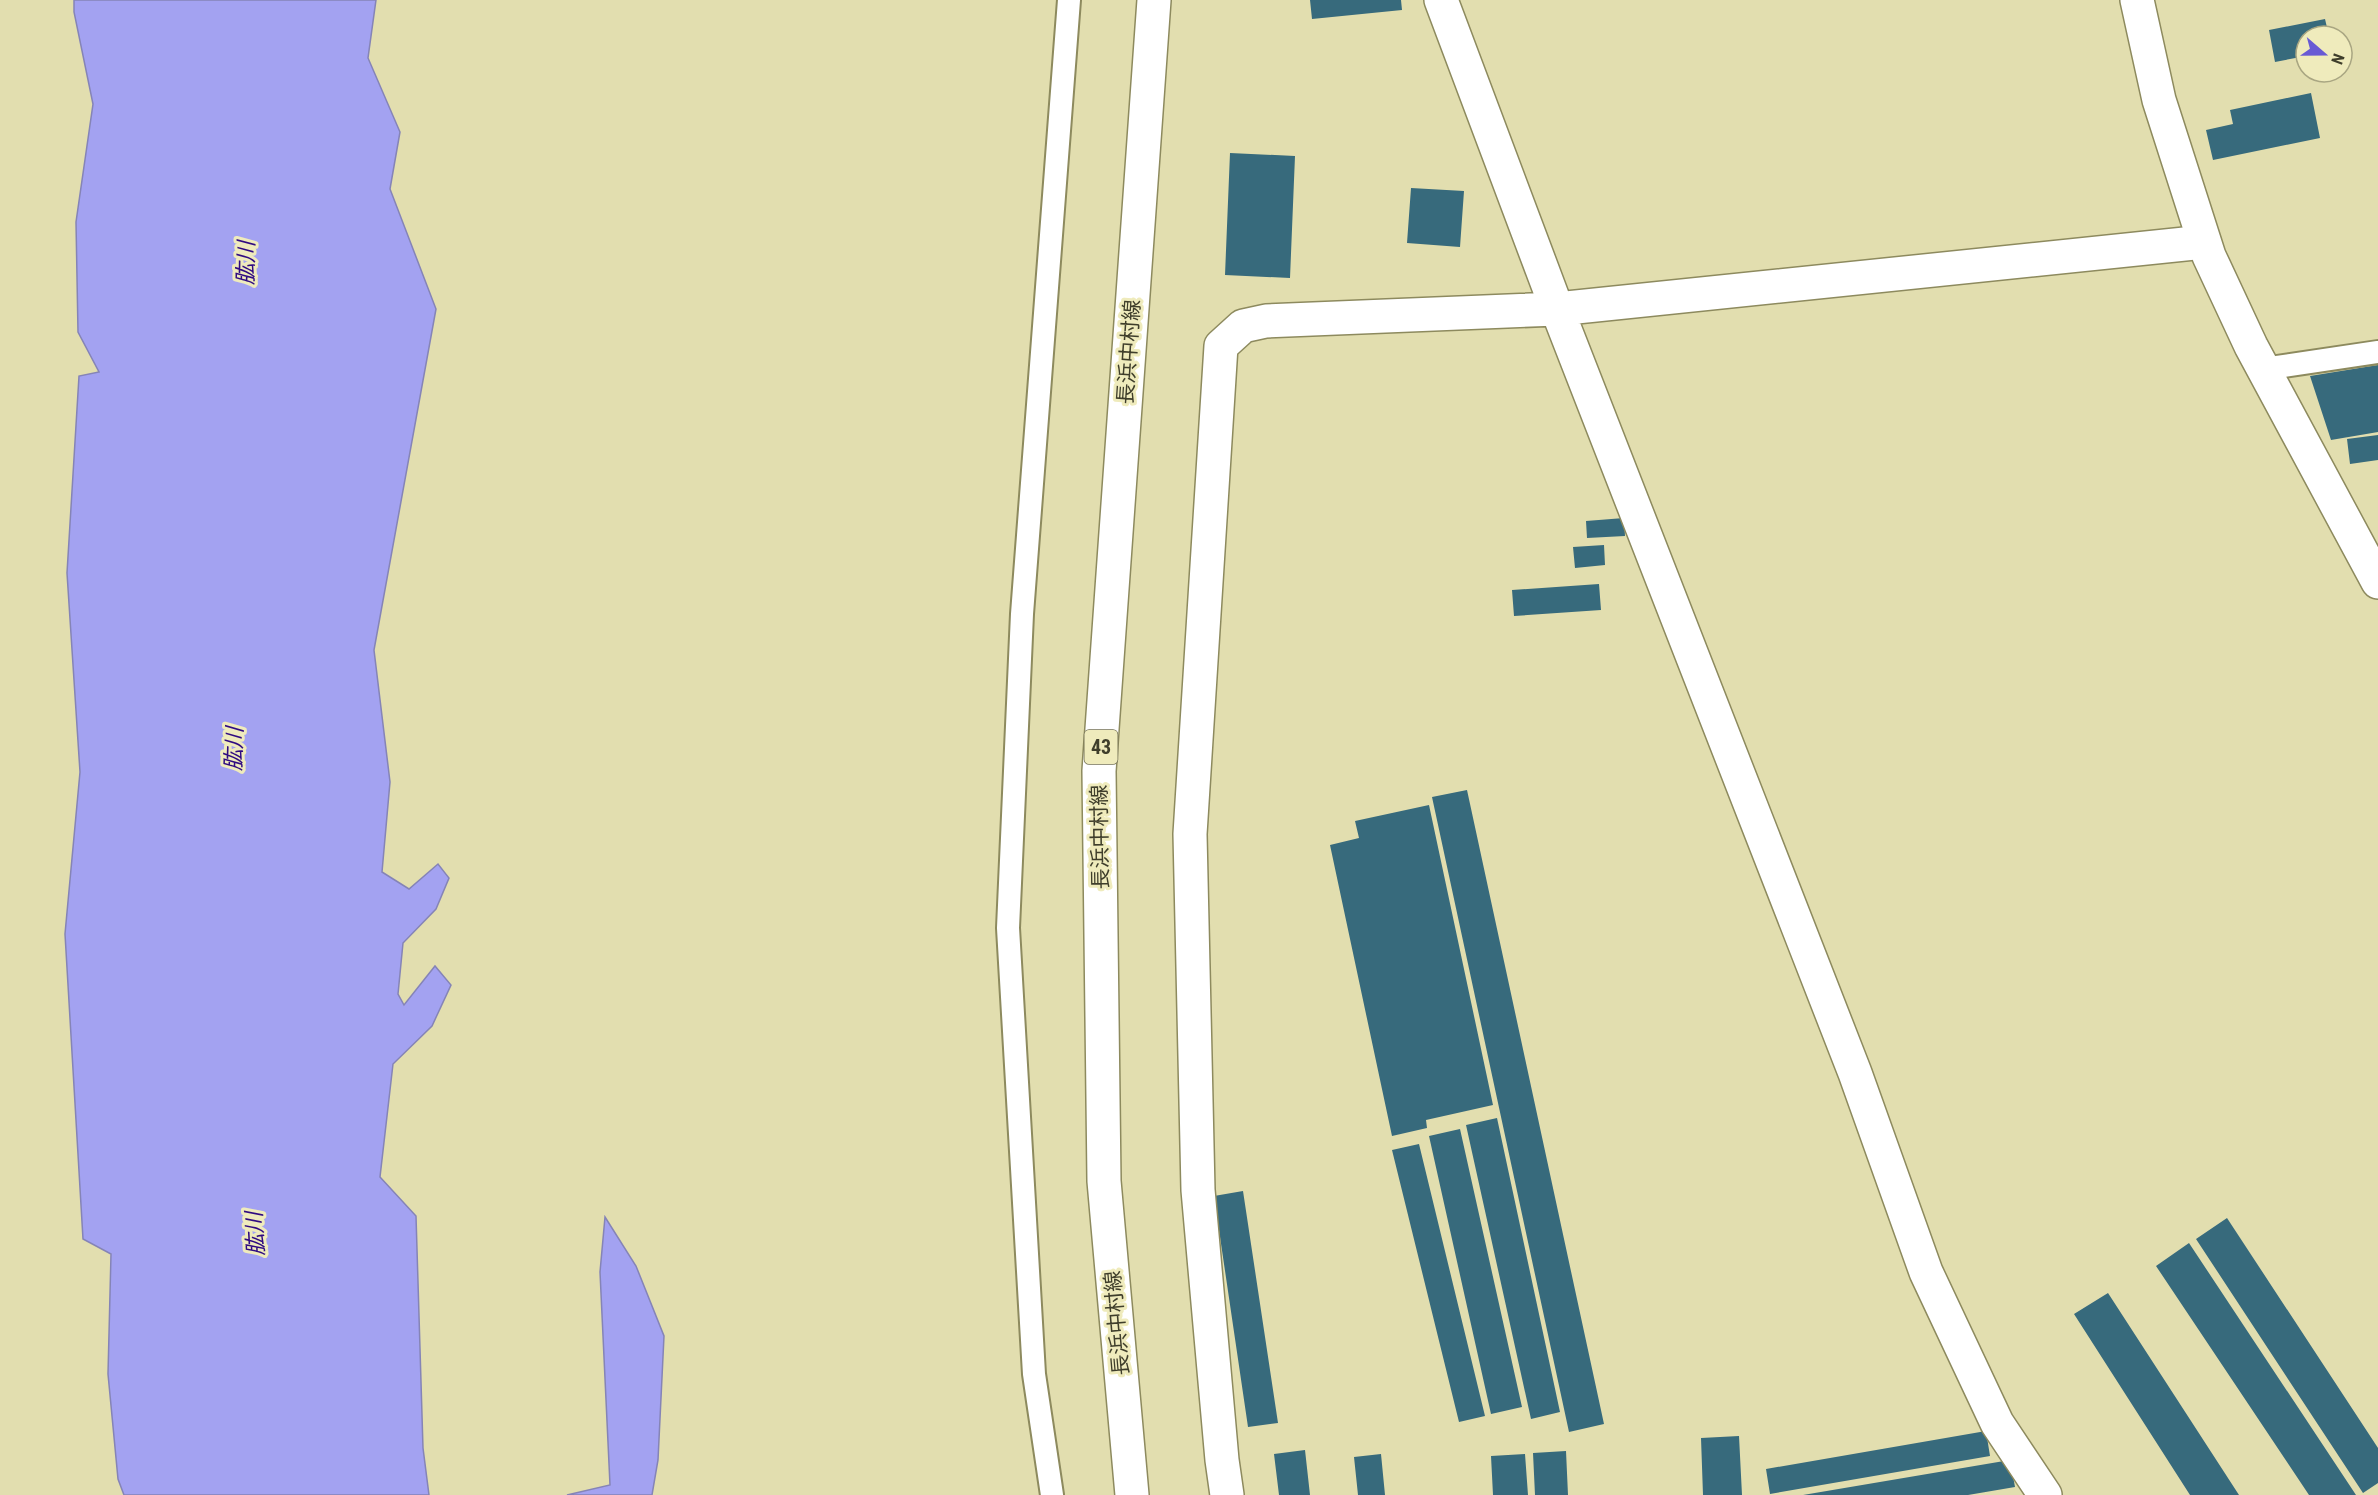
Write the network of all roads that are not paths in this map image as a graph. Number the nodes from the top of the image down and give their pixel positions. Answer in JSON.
{"nodes":[{"id":1,"x":1070,"y":0,"type":"edge"},
{"id":2,"x":1154,"y":0,"type":"edge"},
{"id":3,"x":1440,"y":0,"type":"edge"},
{"id":4,"x":2137,"y":0,"type":"edge"},
{"id":5,"x":2204,"y":242,"type":"junction"},
{"id":6,"x":1557,"y":309,"type":"junction"},
{"id":7,"x":2378,"y":352,"type":"edge"},
{"id":8,"x":2263,"y":369,"type":"junction"},
{"id":9,"x":2378,"y":582,"type":"edge"},
{"id":10,"x":1052,"y":1495,"type":"edge"},
{"id":11,"x":1132,"y":1495,"type":"edge"},
{"id":12,"x":1227,"y":1495,"type":"edge"},
{"id":13,"x":2045,"y":1495,"type":"edge"}],
"edges":[{"from":1,"to":10,"type":"lane"},
{"from":2,"to":11,"type":"street","name":"長浜中村線","number":"43"},
{"from":3,"to":6,"type":"street"},
{"from":4,"to":5,"type":"street"},
{"from":5,"to":6,"type":"street"},
{"from":5,"to":8,"type":"street"},
{"from":6,"to":12,"type":"street"},
{"from":6,"to":13,"type":"street"},
{"from":7,"to":8,"type":"lane"},
{"from":8,"to":9,"type":"street"}]}
